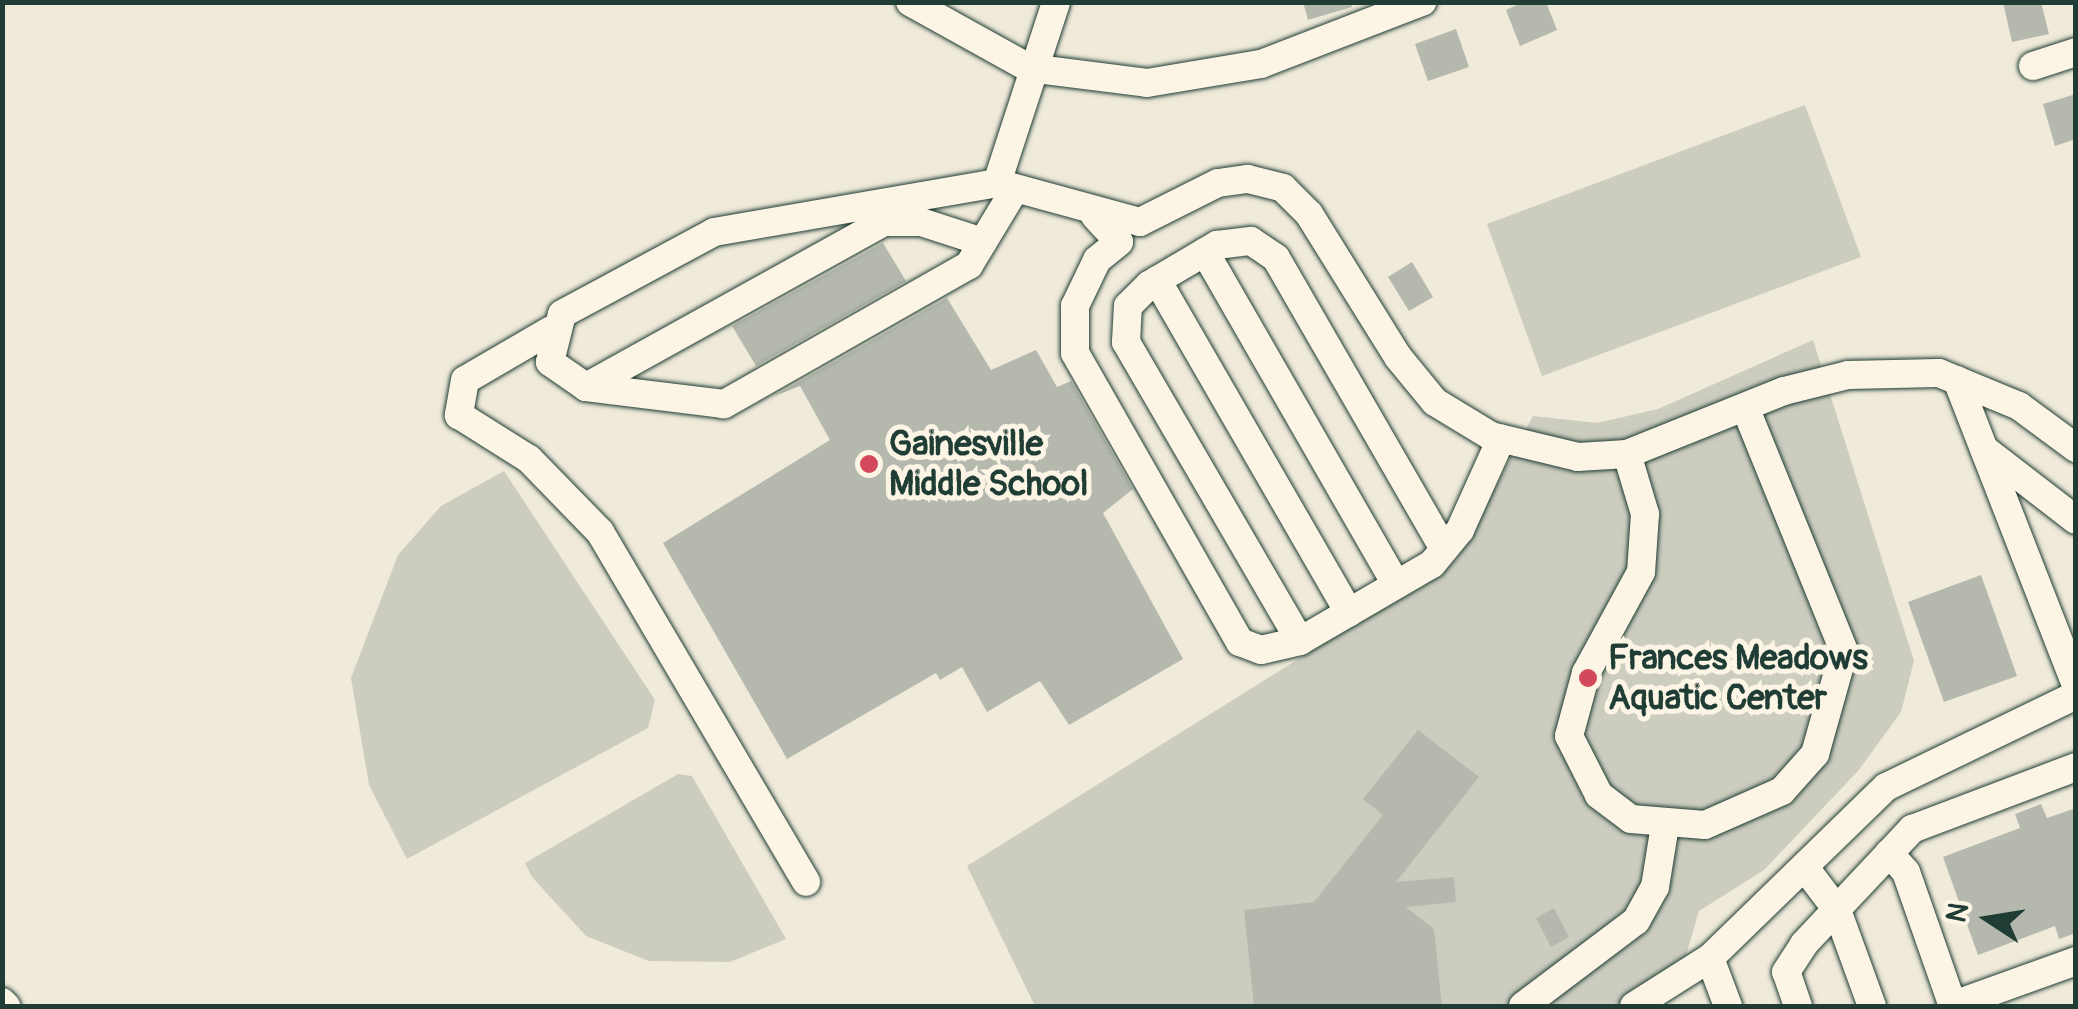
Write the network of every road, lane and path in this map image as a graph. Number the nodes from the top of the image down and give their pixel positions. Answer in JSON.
{"nodes":[{"id":1,"x":910,"y":2,"type":"edge"},
{"id":2,"x":1056,"y":2,"type":"edge"},
{"id":3,"x":1422,"y":2,"type":"edge"},
{"id":4,"x":2076,"y":52,"type":"edge"},
{"id":5,"x":2033,"y":66,"type":"dead end"},
{"id":6,"x":1029,"y":68,"type":"junction"},
{"id":7,"x":1006,"y":186,"type":"junction"},
{"id":8,"x":1095,"y":216,"type":"junction"},
{"id":9,"x":983,"y":242,"type":"junction"},
{"id":10,"x":1205,"y":252,"type":"junction"},
{"id":11,"x":1157,"y":280,"type":"junction"},
{"id":12,"x":551,"y":330,"type":"junction"},
{"id":13,"x":1957,"y":380,"type":"junction"},
{"id":14,"x":586,"y":387,"type":"junction"},
{"id":15,"x":1746,"y":410,"type":"junction"},
{"id":16,"x":1501,"y":439,"type":"junction"},
{"id":17,"x":1983,"y":448,"type":"junction"},
{"id":18,"x":2076,"y":448,"type":"edge"},
{"id":19,"x":1627,"y":454,"type":"junction"},
{"id":20,"x":2076,"y":520,"type":"edge"},
{"id":21,"x":1444,"y":549,"type":"junction"},
{"id":22,"x":1396,"y":584,"type":"junction"},
{"id":23,"x":1349,"y":612,"type":"junction"},
{"id":24,"x":1300,"y":641,"type":"junction"},
{"id":25,"x":2068,"y":643,"type":"edge"},
{"id":26,"x":2076,"y":685,"type":"edge"},
{"id":27,"x":2076,"y":696,"type":"edge"},
{"id":28,"x":2076,"y":767,"type":"edge"},
{"id":29,"x":1666,"y":825,"type":"junction"},
{"id":30,"x":1889,"y":853,"type":"junction"},
{"id":31,"x":1806,"y":869,"type":"junction"},
{"id":32,"x":806,"y":882,"type":"dead end"},
{"id":33,"x":1838,"y":910,"type":"junction"},
{"id":34,"x":1710,"y":958,"type":"junction"},
{"id":35,"x":2076,"y":961,"type":"edge"},
{"id":36,"x":1524,"y":1006,"type":"edge"},
{"id":37,"x":1634,"y":1006,"type":"edge"},
{"id":38,"x":1728,"y":1006,"type":"edge"},
{"id":39,"x":1798,"y":1006,"type":"edge"},
{"id":40,"x":1872,"y":1006,"type":"edge"},
{"id":41,"x":1952,"y":1006,"type":"edge"}],
"edges":[{"from":1,"to":6,"type":"street"},
{"from":2,"to":6,"type":"street"},
{"from":3,"to":6,"type":"street"},
{"from":4,"to":5,"type":"street"},
{"from":6,"to":7,"type":"street"},
{"from":7,"to":8,"type":"street"},
{"from":7,"to":9,"type":"street"},
{"from":7,"to":12,"type":"street"},
{"from":8,"to":16,"type":"street"},
{"from":8,"to":24,"type":"street"},
{"from":9,"to":14,"type":"street"},
{"from":9,"to":14,"type":"street"},
{"from":10,"to":11,"type":"street"},
{"from":10,"to":21,"type":"street"},
{"from":10,"to":22,"type":"street"},
{"from":11,"to":23,"type":"street"},
{"from":11,"to":24,"type":"street"},
{"from":12,"to":14,"type":"street"},
{"from":12,"to":32,"type":"street"},
{"from":13,"to":15,"type":"street"},
{"from":13,"to":17,"type":"street"},
{"from":13,"to":18,"type":"street"},
{"from":15,"to":19,"type":"street"},
{"from":15,"to":29,"type":"street"},
{"from":16,"to":19,"type":"street"},
{"from":16,"to":21,"type":"street"},
{"from":17,"to":20,"type":"street"},
{"from":17,"to":25,"type":"street"},
{"from":19,"to":29,"type":"street"},
{"from":21,"to":22,"type":"street"},
{"from":22,"to":23,"type":"street"},
{"from":23,"to":24,"type":"street"},
{"from":25,"to":26,"type":"street"},
{"from":27,"to":31,"type":"street"},
{"from":28,"to":30,"type":"street"},
{"from":29,"to":36,"type":"street"},
{"from":30,"to":33,"type":"street"},
{"from":30,"to":41,"type":"street"},
{"from":31,"to":33,"type":"street"},
{"from":31,"to":34,"type":"street"},
{"from":33,"to":39,"type":"street"},
{"from":33,"to":40,"type":"street"},
{"from":34,"to":37,"type":"street"},
{"from":34,"to":38,"type":"street"},
{"from":35,"to":41,"type":"street"}]}
